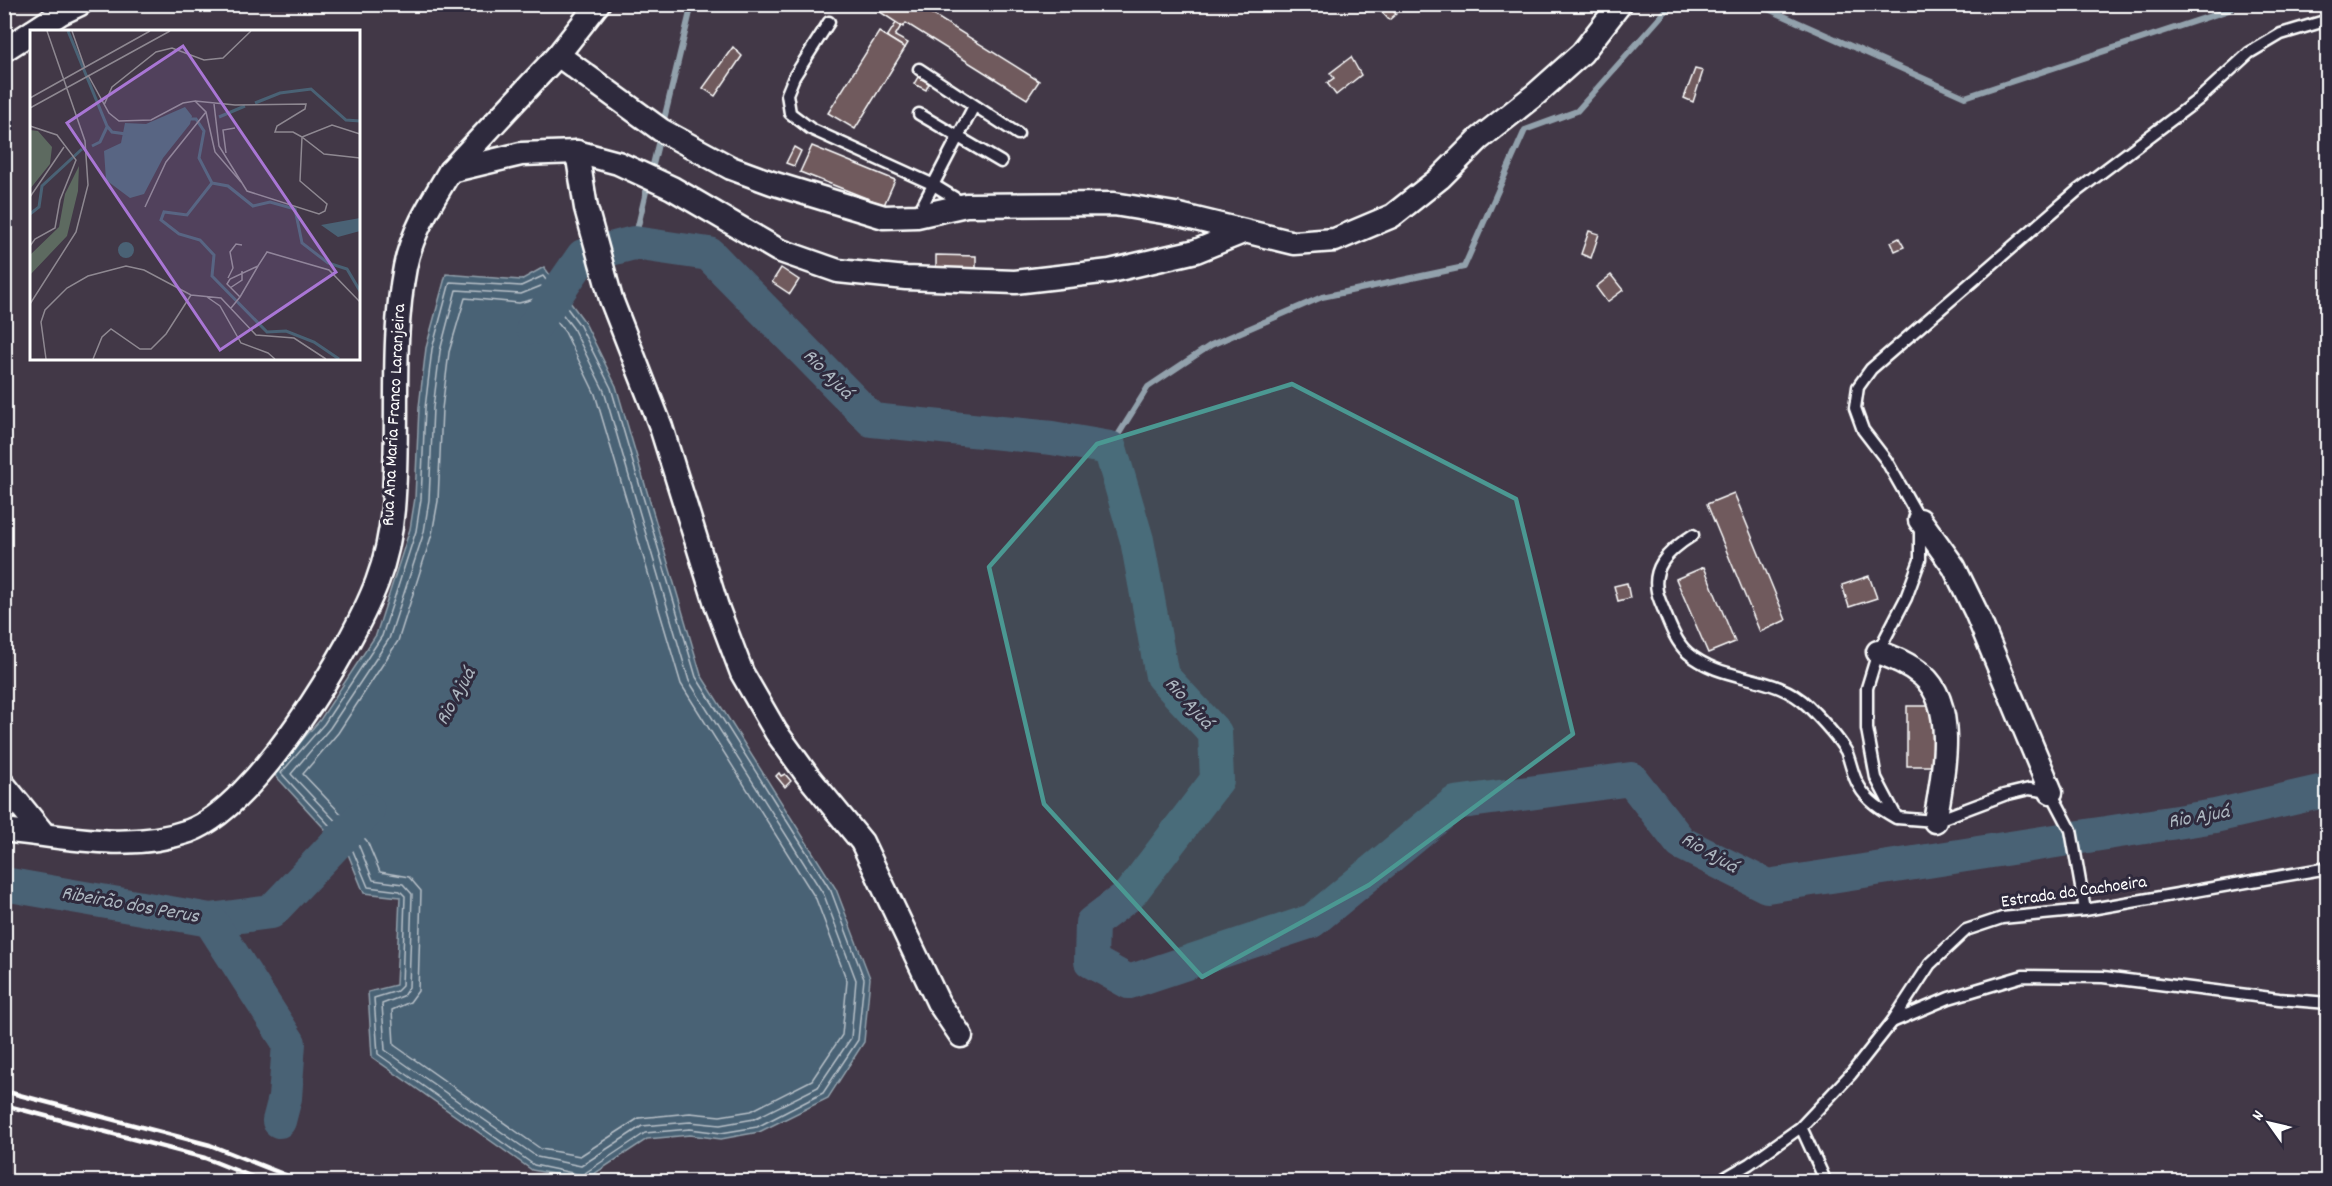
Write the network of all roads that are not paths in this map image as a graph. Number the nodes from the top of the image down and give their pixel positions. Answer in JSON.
{"nodes":[{"id":1,"x":80,"y":4,"type":"edge"},
{"id":2,"x":598,"y":4,"type":"edge"},
{"id":3,"x":1620,"y":4,"type":"edge"},
{"id":4,"x":2328,"y":20,"type":"edge"},
{"id":5,"x":829,"y":22,"type":"dead end"},
{"id":6,"x":35,"y":30,"type":"edge"},
{"id":7,"x":30,"y":33,"type":"edge"},
{"id":8,"x":4,"y":50,"type":"edge"},
{"id":9,"x":558,"y":55,"type":"junction"},
{"id":10,"x":919,"y":69,"type":"dead end"},
{"id":11,"x":974,"y":106,"type":"junction"},
{"id":12,"x":918,"y":114,"type":"dead end"},
{"id":13,"x":1018,"y":134,"type":"dead end"},
{"id":14,"x":957,"y":136,"type":"junction"},
{"id":15,"x":577,"y":152,"type":"junction"},
{"id":16,"x":1001,"y":162,"type":"dead end"},
{"id":17,"x":450,"y":171,"type":"junction"},
{"id":18,"x":932,"y":184,"type":"junction"},
{"id":19,"x":966,"y":205,"type":"junction"},
{"id":20,"x":917,"y":216,"type":"junction"},
{"id":21,"x":1243,"y":232,"type":"junction"},
{"id":22,"x":1920,"y":520,"type":"junction"},
{"id":23,"x":1693,"y":535,"type":"dead end"},
{"id":24,"x":1878,"y":652,"type":"junction"},
{"id":25,"x":4,"y":785,"type":"edge"},
{"id":26,"x":2051,"y":792,"type":"junction"},
{"id":27,"x":1897,"y":818,"type":"junction"},
{"id":28,"x":1935,"y":820,"type":"junction"},
{"id":29,"x":4,"y":830,"type":"edge"},
{"id":30,"x":43,"y":833,"type":"junction"},
{"id":31,"x":2328,"y":868,"type":"edge"},
{"id":32,"x":2085,"y":910,"type":"junction"},
{"id":33,"x":2328,"y":1003,"type":"edge"},
{"id":34,"x":1892,"y":1022,"type":"junction"},
{"id":35,"x":961,"y":1036,"type":"dead end"},
{"id":36,"x":1802,"y":1126,"type":"junction"},
{"id":37,"x":1718,"y":1182,"type":"edge"},
{"id":38,"x":1826,"y":1182,"type":"edge"}],
"edges":[{"from":1,"to":6,"type":"street"},
{"from":2,"to":9,"type":"street","name":"Rua Ana Maria Franco Laranjeira"},
{"from":3,"to":21,"type":"street"},
{"from":4,"to":22,"type":"lane"},
{"from":5,"to":18,"type":"lane"},
{"from":7,"to":8,"type":"street"},
{"from":9,"to":17,"type":"street","name":"Rua Ana Maria Franco Laranjeira"},
{"from":9,"to":20,"type":"street"},
{"from":10,"to":11,"type":"lane"},
{"from":11,"to":13,"type":"lane"},
{"from":11,"to":14,"type":"lane"},
{"from":12,"to":14,"type":"lane"},
{"from":14,"to":16,"type":"lane"},
{"from":14,"to":18,"type":"lane"},
{"from":15,"to":17,"type":"street"},
{"from":15,"to":21,"type":"street"},
{"from":15,"to":35,"type":"street"},
{"from":17,"to":30,"type":"street","name":"Rua Ana Maria Franco Laranjeira"},
{"from":18,"to":19,"type":"lane"},
{"from":18,"to":20,"type":"lane"},
{"from":19,"to":20,"type":"street"},
{"from":19,"to":21,"type":"street"},
{"from":22,"to":24,"type":"lane"},
{"from":22,"to":26,"type":"street"},
{"from":23,"to":27,"type":"lane"},
{"from":24,"to":27,"type":"lane"},
{"from":24,"to":28,"type":"street"},
{"from":25,"to":30,"type":"street"},
{"from":26,"to":28,"type":"lane"},
{"from":26,"to":32,"type":"lane"},
{"from":27,"to":28,"type":"lane"},
{"from":29,"to":30,"type":"street","name":"Rua Ana Maria Franco Laranjeira"},
{"from":31,"to":32,"type":"lane","name":"Estrada da Cachoeira"},
{"from":32,"to":34,"type":"lane","name":"Estrada da Cachoeira"},
{"from":33,"to":34,"type":"lane"},
{"from":34,"to":36,"type":"lane","name":"Estrada da Cachoeira"},
{"from":36,"to":37,"type":"lane","name":"Estrada da Cachoeira"},
{"from":36,"to":38,"type":"lane"}]}
